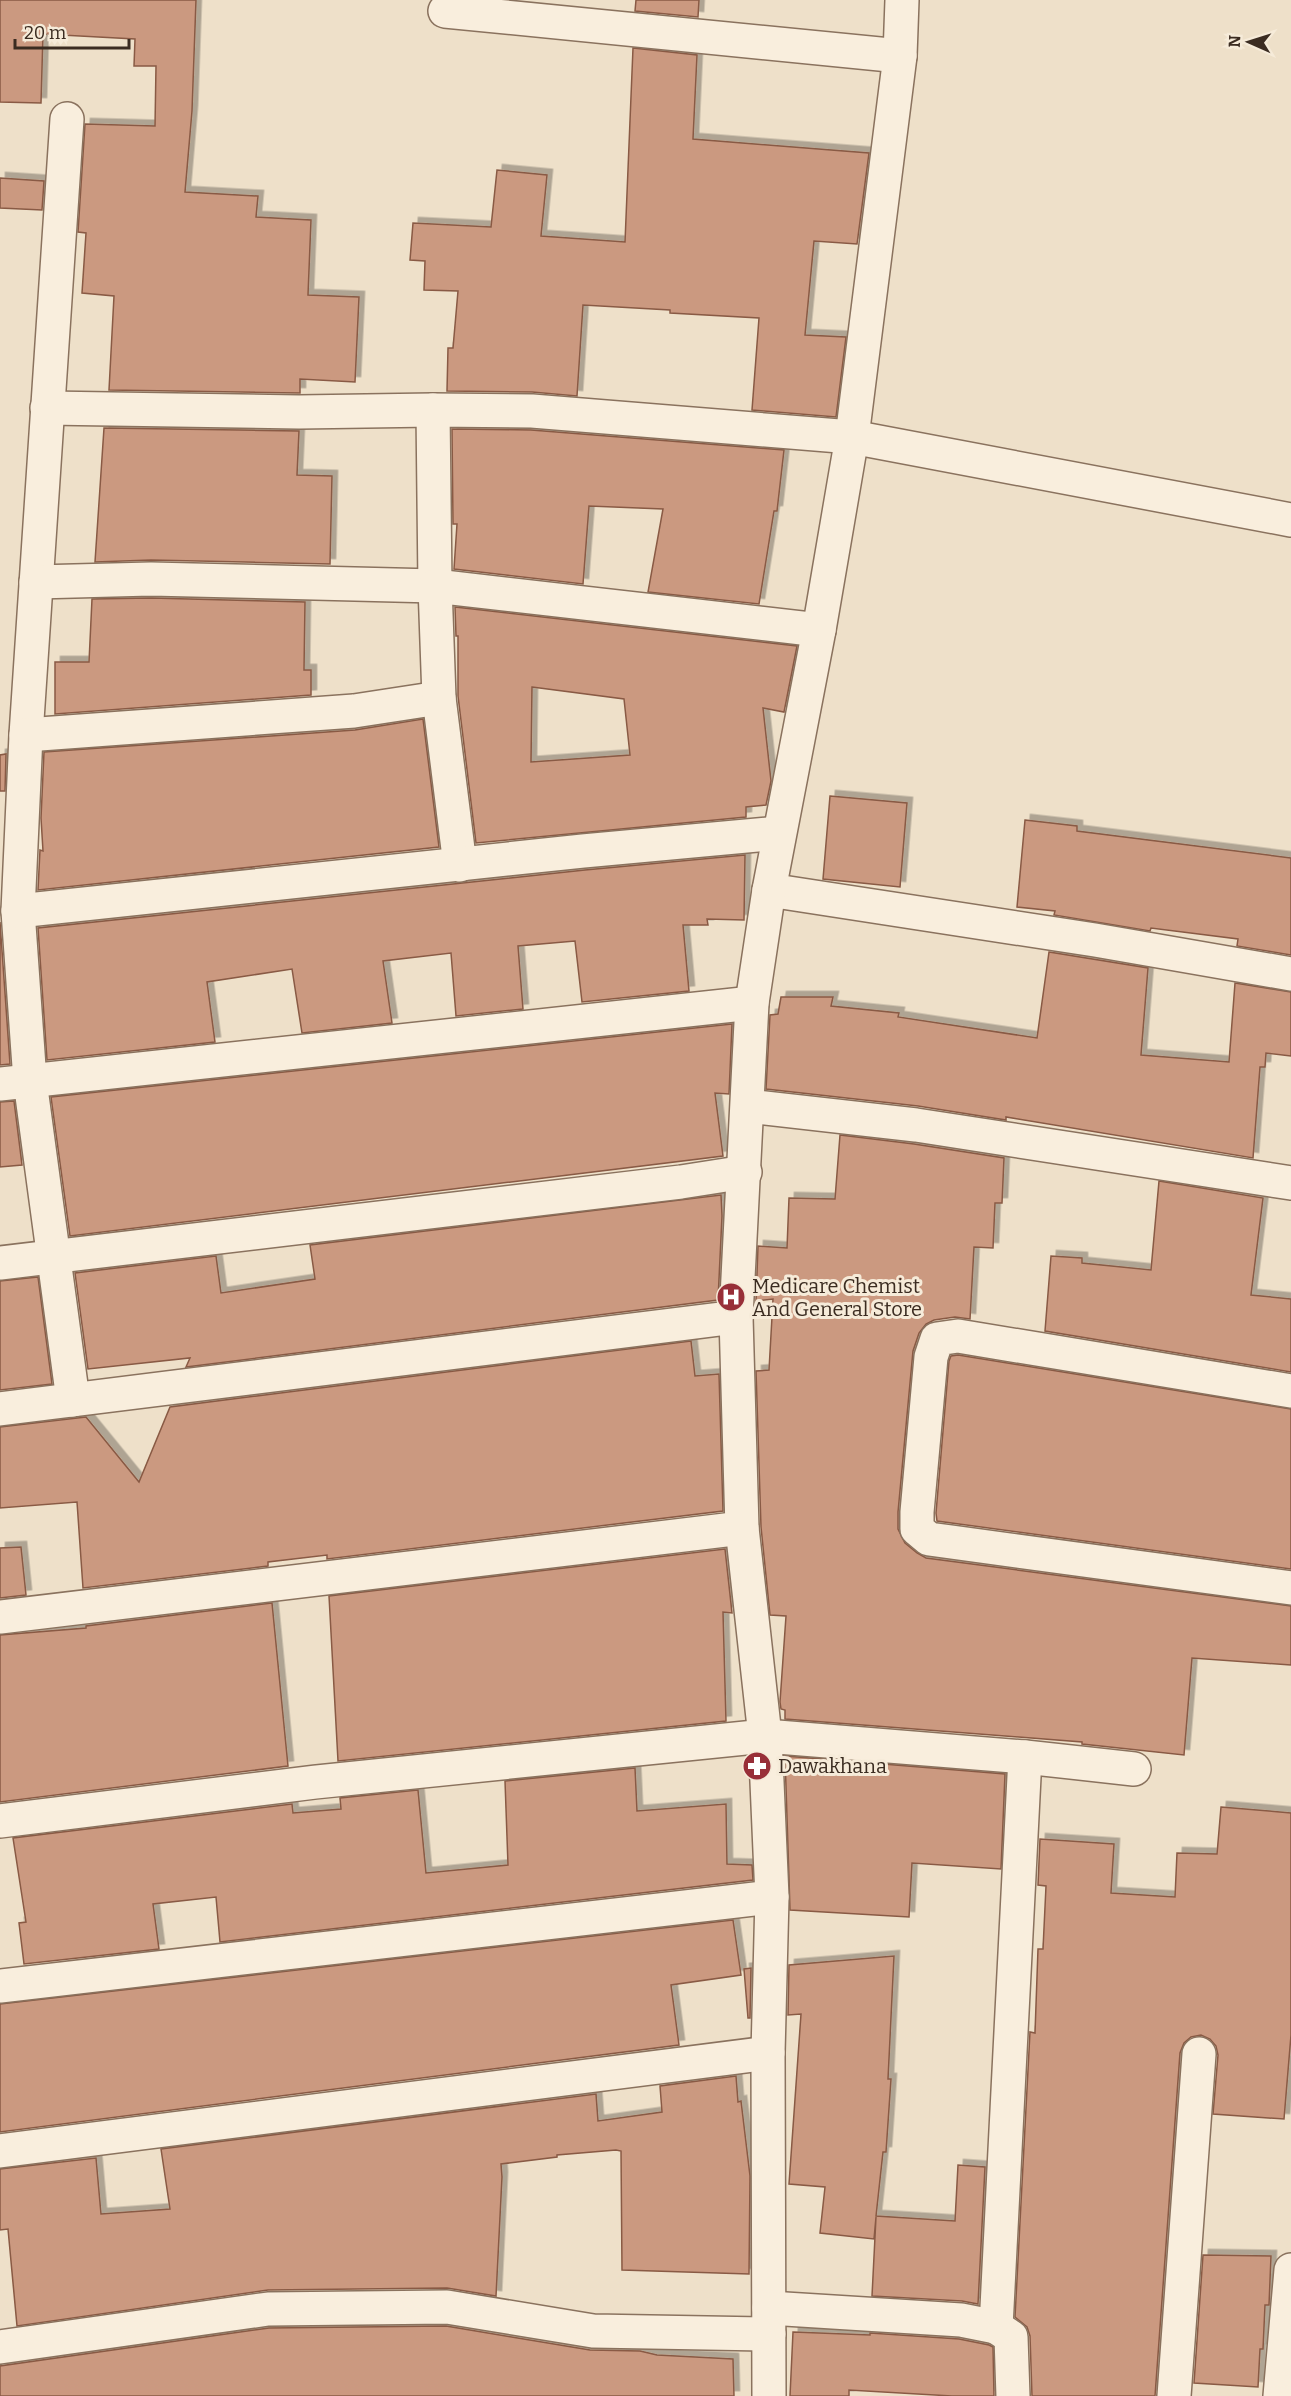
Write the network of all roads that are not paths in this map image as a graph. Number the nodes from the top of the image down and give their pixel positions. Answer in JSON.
{"nodes":[{"id":1,"x":902,"y":0,"type":"edge"},
{"id":2,"x":444,"y":11,"type":"dead end"},
{"id":3,"x":900,"y":56,"type":"junction"},
{"id":4,"x":67,"y":119,"type":"dead end"},
{"id":5,"x":47,"y":408,"type":"junction"},
{"id":6,"x":433,"y":410,"type":"junction"},
{"id":7,"x":852,"y":437,"type":"junction"},
{"id":8,"x":1291,"y":520,"type":"edge"},
{"id":9,"x":36,"y":582,"type":"junction"},
{"id":10,"x":435,"y":586,"type":"junction"},
{"id":11,"x":819,"y":630,"type":"junction"},
{"id":12,"x":439,"y":698,"type":"junction"},
{"id":13,"x":26,"y":735,"type":"junction"},
{"id":14,"x":779,"y":833,"type":"junction"},
{"id":15,"x":460,"y":865,"type":"junction"},
{"id":16,"x":769,"y":890,"type":"junction"},
{"id":17,"x":18,"y":911,"type":"junction"},
{"id":18,"x":1291,"y":974,"type":"edge"},
{"id":19,"x":752,"y":1003,"type":"junction"},
{"id":20,"x":15,"y":1082,"type":"edge"},
{"id":21,"x":748,"y":1106,"type":"junction"},
{"id":22,"x":745,"y":1172,"type":"junction"},
{"id":23,"x":1291,"y":1183,"type":"edge"},
{"id":24,"x":53,"y":1257,"type":"junction"},
{"id":25,"x":0,"y":1263,"type":"edge"},
{"id":26,"x":736,"y":1317,"type":"junction"},
{"id":27,"x":1291,"y":1391,"type":"edge"},
{"id":28,"x":73,"y":1400,"type":"junction"},
{"id":29,"x":0,"y":1409,"type":"edge"},
{"id":30,"x":742,"y":1528,"type":"junction"},
{"id":31,"x":1291,"y":1588,"type":"edge"},
{"id":32,"x":0,"y":1617,"type":"edge"},
{"id":33,"x":765,"y":1736,"type":"junction"},
{"id":34,"x":1025,"y":1757,"type":"junction"},
{"id":35,"x":1134,"y":1769,"type":"dead end"},
{"id":36,"x":0,"y":1821,"type":"edge"},
{"id":37,"x":772,"y":1897,"type":"junction"},
{"id":38,"x":0,"y":1986,"type":"edge"},
{"id":39,"x":768,"y":2053,"type":"junction"},
{"id":40,"x":1199,"y":2054,"type":"dead end"},
{"id":41,"x":0,"y":2151,"type":"edge"},
{"id":42,"x":1291,"y":2270,"type":"edge"},
{"id":43,"x":769,"y":2321,"type":"junction"},
{"id":44,"x":996,"y":2327,"type":"junction"},
{"id":45,"x":0,"y":2347,"type":"edge"},
{"id":46,"x":769,"y":2396,"type":"edge"},
{"id":47,"x":1013,"y":2396,"type":"edge"},
{"id":48,"x":1174,"y":2396,"type":"edge"},
{"id":49,"x":1280,"y":2396,"type":"edge"}],
"edges":[{"from":1,"to":3,"type":"street"},
{"from":2,"to":3,"type":"street"},
{"from":3,"to":7,"type":"street"},
{"from":4,"to":5,"type":"street"},
{"from":5,"to":6,"type":"street"},
{"from":5,"to":9,"type":"street"},
{"from":6,"to":7,"type":"street"},
{"from":6,"to":10,"type":"street"},
{"from":7,"to":8,"type":"street"},
{"from":7,"to":11,"type":"street"},
{"from":9,"to":10,"type":"street"},
{"from":9,"to":13,"type":"street"},
{"from":10,"to":11,"type":"street"},
{"from":10,"to":12,"type":"street"},
{"from":11,"to":14,"type":"street"},
{"from":12,"to":13,"type":"street"},
{"from":12,"to":15,"type":"street"},
{"from":13,"to":17,"type":"street"},
{"from":14,"to":15,"type":"street"},
{"from":14,"to":16,"type":"street"},
{"from":15,"to":17,"type":"street"},
{"from":16,"to":18,"type":"street"},
{"from":16,"to":19,"type":"street"},
{"from":17,"to":20,"type":"street"},
{"from":19,"to":20,"type":"street"},
{"from":19,"to":21,"type":"street"},
{"from":20,"to":24,"type":"street"},
{"from":21,"to":22,"type":"street"},
{"from":21,"to":23,"type":"street"},
{"from":22,"to":24,"type":"street"},
{"from":22,"to":26,"type":"street"},
{"from":24,"to":25,"type":"street"},
{"from":24,"to":28,"type":"street"},
{"from":26,"to":28,"type":"street"},
{"from":26,"to":30,"type":"street"},
{"from":27,"to":31,"type":"street"},
{"from":28,"to":29,"type":"street"},
{"from":30,"to":32,"type":"street"},
{"from":30,"to":33,"type":"street"},
{"from":33,"to":34,"type":"street"},
{"from":33,"to":36,"type":"street"},
{"from":33,"to":37,"type":"street"},
{"from":34,"to":35,"type":"street"},
{"from":34,"to":44,"type":"street"},
{"from":37,"to":38,"type":"street"},
{"from":37,"to":39,"type":"street"},
{"from":39,"to":41,"type":"street"},
{"from":39,"to":43,"type":"street"},
{"from":40,"to":48,"type":"street"},
{"from":42,"to":49,"type":"street"},
{"from":43,"to":44,"type":"street"},
{"from":43,"to":45,"type":"street"},
{"from":43,"to":46,"type":"street"},
{"from":44,"to":47,"type":"street"}]}
